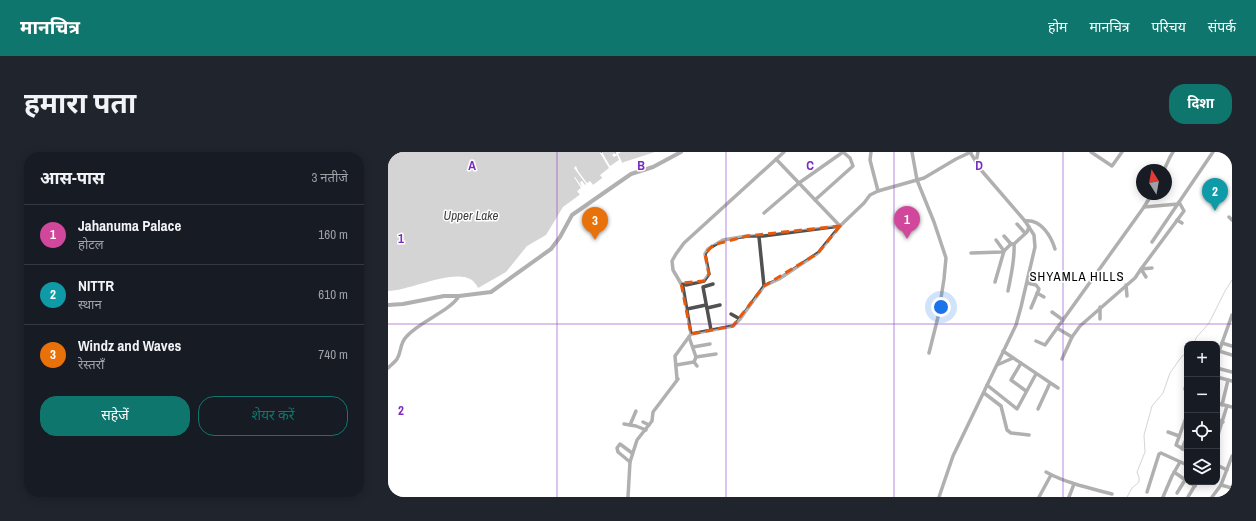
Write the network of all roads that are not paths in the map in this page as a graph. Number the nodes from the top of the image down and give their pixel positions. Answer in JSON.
{"nodes":[{"id":1,"x":681,"y":152,"type":"edge"},
{"id":2,"x":784,"y":152,"type":"edge"},
{"id":3,"x":872,"y":152,"type":"edge"},
{"id":4,"x":912,"y":152,"type":"edge"},
{"id":5,"x":971,"y":152,"type":"edge"},
{"id":6,"x":978,"y":152,"type":"edge"},
{"id":7,"x":1091,"y":152,"type":"edge"},
{"id":8,"x":1122,"y":152,"type":"edge"},
{"id":9,"x":1173,"y":152,"type":"edge"},
{"id":10,"x":1213,"y":152,"type":"edge"},
{"id":11,"x":776,"y":159,"type":"junction"},
{"id":12,"x":976,"y":162,"type":"junction"},
{"id":13,"x":1167,"y":164,"type":"edge"},
{"id":14,"x":917,"y":180,"type":"junction"},
{"id":15,"x":799,"y":183,"type":"junction"},
{"id":16,"x":878,"y":191,"type":"junction"},
{"id":17,"x":815,"y":200,"type":"junction"},
{"id":18,"x":1148,"y":200,"type":"edge"},
{"id":19,"x":1179,"y":203,"type":"junction"},
{"id":20,"x":1144,"y":207,"type":"junction"},
{"id":21,"x":764,"y":213,"type":"dead end"},
{"id":22,"x":1177,"y":220,"type":"junction"},
{"id":23,"x":1025,"y":221,"type":"junction"},
{"id":24,"x":1182,"y":223,"type":"dead end"},
{"id":25,"x":1017,"y":224,"type":"dead end"},
{"id":26,"x":840,"y":226,"type":"junction"},
{"id":27,"x":1029,"y":227,"type":"junction"},
{"id":28,"x":1025,"y":233,"type":"junction"},
{"id":29,"x":1004,"y":236,"type":"dead end"},
{"id":30,"x":759,"y":237,"type":"junction"},
{"id":31,"x":996,"y":240,"type":"dead end"},
{"id":32,"x":1152,"y":242,"type":"dead end"},
{"id":33,"x":1012,"y":244,"type":"junction"},
{"id":34,"x":1055,"y":249,"type":"dead end"},
{"id":35,"x":1004,"y":250,"type":"junction"},
{"id":36,"x":971,"y":253,"type":"dead end"},
{"id":37,"x":1152,"y":268,"type":"dead end"},
{"id":38,"x":1141,"y":269,"type":"junction"},
{"id":39,"x":1146,"y":277,"type":"dead end"},
{"id":40,"x":995,"y":282,"type":"dead end"},
{"id":41,"x":681,"y":283,"type":"junction"},
{"id":42,"x":1027,"y":283,"type":"junction"},
{"id":43,"x":713,"y":284,"type":"dead end"},
{"id":44,"x":1009,"y":285,"type":"junction"},
{"id":45,"x":1126,"y":285,"type":"junction"},
{"id":46,"x":764,"y":286,"type":"junction"},
{"id":47,"x":1014,"y":286,"type":"dead end"},
{"id":48,"x":1008,"y":291,"type":"dead end"},
{"id":49,"x":1037,"y":293,"type":"junction"},
{"id":50,"x":459,"y":296,"type":"junction"},
{"id":51,"x":1127,"y":296,"type":"dead end"},
{"id":52,"x":1044,"y":297,"type":"dead end"},
{"id":53,"x":388,"y":305,"type":"edge"},
{"id":54,"x":720,"y":305,"type":"dead end"},
{"id":55,"x":706,"y":306,"type":"junction"},
{"id":56,"x":1100,"y":307,"type":"junction"},
{"id":57,"x":1031,"y":308,"type":"dead end"},
{"id":58,"x":687,"y":309,"type":"junction"},
{"id":59,"x":1052,"y":312,"type":"dead end"},
{"id":60,"x":731,"y":314,"type":"dead end"},
{"id":61,"x":1232,"y":315,"type":"edge"},
{"id":62,"x":740,"y":319,"type":"junction"},
{"id":63,"x":1100,"y":319,"type":"dead end"},
{"id":64,"x":1063,"y":320,"type":"junction"},
{"id":65,"x":1057,"y":328,"type":"junction"},
{"id":66,"x":711,"y":330,"type":"junction"},
{"id":67,"x":690,"y":335,"type":"junction"},
{"id":68,"x":1072,"y":337,"type":"junction"},
{"id":69,"x":1036,"y":341,"type":"dead end"},
{"id":70,"x":1222,"y":343,"type":"junction"},
{"id":71,"x":710,"y":344,"type":"dead end"},
{"id":72,"x":1232,"y":346,"type":"edge"},
{"id":73,"x":693,"y":347,"type":"junction"},
{"id":74,"x":1220,"y":348,"type":"edge"},
{"id":75,"x":1003,"y":351,"type":"junction"},
{"id":76,"x":1220,"y":351,"type":"edge"},
{"id":77,"x":929,"y":353,"type":"dead end"},
{"id":78,"x":716,"y":354,"type":"dead end"},
{"id":79,"x":1232,"y":355,"type":"edge"},
{"id":80,"x":696,"y":357,"type":"junction"},
{"id":81,"x":1013,"y":358,"type":"junction"},
{"id":82,"x":1062,"y":359,"type":"dead end"},
{"id":83,"x":694,"y":362,"type":"junction"},
{"id":84,"x":1021,"y":363,"type":"junction"},
{"id":85,"x":676,"y":365,"type":"junction"},
{"id":86,"x":997,"y":365,"type":"junction"},
{"id":87,"x":697,"y":366,"type":"dead end"},
{"id":88,"x":388,"y":368,"type":"edge"},
{"id":89,"x":1220,"y":369,"type":"edge"},
{"id":90,"x":1232,"y":372,"type":"edge"},
{"id":91,"x":1036,"y":374,"type":"junction"},
{"id":92,"x":1220,"y":378,"type":"edge"},
{"id":93,"x":1230,"y":381,"type":"edge"},
{"id":94,"x":1050,"y":383,"type":"junction"},
{"id":95,"x":987,"y":386,"type":"junction"},
{"id":96,"x":1058,"y":388,"type":"dead end"},
{"id":97,"x":1026,"y":391,"type":"junction"},
{"id":98,"x":984,"y":393,"type":"junction"},
{"id":99,"x":1222,"y":405,"type":"joint"},
{"id":100,"x":1227,"y":406,"type":"junction"},
{"id":101,"x":1232,"y":407,"type":"edge"},
{"id":102,"x":1038,"y":409,"type":"dead end"},
{"id":103,"x":636,"y":411,"type":"dead end"},
{"id":104,"x":1220,"y":421,"type":"edge"},
{"id":105,"x":643,"y":422,"type":"dead end"},
{"id":106,"x":1223,"y":422,"type":"junction"},
{"id":107,"x":1184,"y":423,"type":"edge"},
{"id":108,"x":624,"y":424,"type":"dead end"},
{"id":109,"x":630,"y":425,"type":"junction"},
{"id":110,"x":649,"y":425,"type":"junction"},
{"id":111,"x":646,"y":430,"type":"junction"},
{"id":112,"x":1220,"y":430,"type":"edge"},
{"id":113,"x":1168,"y":432,"type":"dead end"},
{"id":114,"x":1029,"y":435,"type":"dead end"},
{"id":115,"x":1179,"y":436,"type":"junction"},
{"id":116,"x":1184,"y":444,"type":"edge"},
{"id":117,"x":1182,"y":449,"type":"joint"},
{"id":118,"x":632,"y":453,"type":"junction"},
{"id":119,"x":1232,"y":456,"type":"edge"},
{"id":120,"x":630,"y":462,"type":"junction"},
{"id":121,"x":1180,"y":462,"type":"junction"},
{"id":122,"x":1184,"y":464,"type":"edge"},
{"id":123,"x":1229,"y":468,"type":"edge"},
{"id":124,"x":1046,"y":472,"type":"dead end"},
{"id":125,"x":1174,"y":472,"type":"junction"},
{"id":126,"x":1051,"y":475,"type":"junction"},
{"id":127,"x":1184,"y":479,"type":"edge"},
{"id":128,"x":1074,"y":484,"type":"junction"},
{"id":129,"x":1184,"y":485,"type":"edge"},
{"id":130,"x":1195,"y":485,"type":"edge"},
{"id":131,"x":1221,"y":485,"type":"junction"},
{"id":132,"x":1232,"y":488,"type":"edge"},
{"id":133,"x":1147,"y":492,"type":"dead end"},
{"id":134,"x":1177,"y":493,"type":"dead end"},
{"id":135,"x":1112,"y":494,"type":"dead end"},
{"id":136,"x":628,"y":497,"type":"edge"},
{"id":137,"x":939,"y":497,"type":"edge"},
{"id":138,"x":1038,"y":497,"type":"edge"},
{"id":139,"x":1069,"y":497,"type":"edge"},
{"id":140,"x":1163,"y":497,"type":"edge"},
{"id":141,"x":1188,"y":497,"type":"edge"},
{"id":142,"x":1212,"y":497,"type":"edge"}],
"edges":[{"from":1,"to":50,"type":"street"},
{"from":2,"to":11,"type":"street"},
{"from":3,"to":16,"type":"street"},
{"from":4,"to":14,"type":"street"},
{"from":5,"to":12,"type":"street"},
{"from":5,"to":14,"type":"street"},
{"from":6,"to":12,"type":"street"},
{"from":7,"to":8,"type":"street"},
{"from":9,"to":13,"type":"street"},
{"from":10,"to":19,"type":"street"},
{"from":11,"to":15,"type":"street"},
{"from":11,"to":41,"type":"street"},
{"from":12,"to":23,"type":"street"},
{"from":14,"to":16,"type":"street"},
{"from":14,"to":77,"type":"street"},
{"from":15,"to":17,"type":"street"},
{"from":15,"to":17,"type":"street"},
{"from":15,"to":21,"type":"street"},
{"from":16,"to":26,"type":"street"},
{"from":17,"to":26,"type":"street"},
{"from":18,"to":20,"type":"street"},
{"from":19,"to":20,"type":"street"},
{"from":19,"to":22,"type":"street"},
{"from":19,"to":32,"type":"street"},
{"from":20,"to":64,"type":"street"},
{"from":22,"to":24,"type":"street"},
{"from":22,"to":38,"type":"street"},
{"from":23,"to":27,"type":"street"},
{"from":23,"to":34,"type":"street"},
{"from":25,"to":28,"type":"street"},
{"from":26,"to":30,"type":"street"},
{"from":26,"to":46,"type":"street"},
{"from":27,"to":28,"type":"street"},
{"from":27,"to":42,"type":"street"},
{"from":28,"to":33,"type":"street"},
{"from":29,"to":33,"type":"street"},
{"from":30,"to":41,"type":"street"},
{"from":30,"to":46,"type":"street"},
{"from":31,"to":35,"type":"street"},
{"from":33,"to":35,"type":"street"},
{"from":33,"to":44,"type":"street"},
{"from":35,"to":36,"type":"street"},
{"from":35,"to":40,"type":"street"},
{"from":37,"to":38,"type":"street"},
{"from":38,"to":39,"type":"street"},
{"from":38,"to":45,"type":"street"},
{"from":41,"to":58,"type":"street"},
{"from":42,"to":49,"type":"street"},
{"from":42,"to":75,"type":"street"},
{"from":43,"to":55,"type":"street"},
{"from":44,"to":47,"type":"street"},
{"from":44,"to":48,"type":"street"},
{"from":45,"to":51,"type":"street"},
{"from":45,"to":56,"type":"street"},
{"from":46,"to":62,"type":"street"},
{"from":49,"to":52,"type":"street"},
{"from":49,"to":57,"type":"street"},
{"from":50,"to":53,"type":"street"},
{"from":50,"to":88,"type":"street"},
{"from":54,"to":55,"type":"street"},
{"from":55,"to":58,"type":"street"},
{"from":55,"to":66,"type":"street"},
{"from":56,"to":63,"type":"street"},
{"from":56,"to":68,"type":"street"},
{"from":58,"to":67,"type":"street"},
{"from":59,"to":64,"type":"street"},
{"from":60,"to":62,"type":"street"},
{"from":61,"to":70,"type":"street"},
{"from":62,"to":66,"type":"street"},
{"from":64,"to":65,"type":"street"},
{"from":65,"to":68,"type":"street"},
{"from":65,"to":69,"type":"street"},
{"from":66,"to":67,"type":"street"},
{"from":67,"to":73,"type":"street"},
{"from":67,"to":85,"type":"street"},
{"from":68,"to":82,"type":"street"},
{"from":70,"to":72,"type":"street"},
{"from":70,"to":74,"type":"street"},
{"from":71,"to":73,"type":"street"},
{"from":73,"to":80,"type":"street"},
{"from":75,"to":81,"type":"street"},
{"from":75,"to":86,"type":"street"},
{"from":76,"to":79,"type":"street"},
{"from":78,"to":80,"type":"street"},
{"from":80,"to":83,"type":"street"},
{"from":81,"to":84,"type":"street"},
{"from":81,"to":86,"type":"street"},
{"from":83,"to":85,"type":"street"},
{"from":83,"to":87,"type":"street"},
{"from":84,"to":91,"type":"street"},
{"from":84,"to":97,"type":"street"},
{"from":85,"to":110,"type":"street"},
{"from":86,"to":95,"type":"street"},
{"from":89,"to":90,"type":"street"},
{"from":91,"to":94,"type":"street"},
{"from":91,"to":97,"type":"street"},
{"from":92,"to":93,"type":"street"},
{"from":93,"to":99,"type":"street"},
{"from":94,"to":96,"type":"street"},
{"from":94,"to":102,"type":"street"},
{"from":95,"to":97,"type":"street"},
{"from":95,"to":98,"type":"street"},
{"from":98,"to":114,"type":"street"},
{"from":98,"to":137,"type":"street"},
{"from":99,"to":100,"type":"street"},
{"from":100,"to":101,"type":"street"},
{"from":100,"to":106,"type":"street"},
{"from":103,"to":109,"type":"street"},
{"from":104,"to":106,"type":"street"},
{"from":105,"to":110,"type":"street"},
{"from":106,"to":112,"type":"street"},
{"from":107,"to":115,"type":"street"},
{"from":108,"to":109,"type":"street"},
{"from":109,"to":111,"type":"street"},
{"from":110,"to":111,"type":"street"},
{"from":111,"to":118,"type":"street"},
{"from":113,"to":115,"type":"street"},
{"from":115,"to":117,"type":"street"},
{"from":116,"to":117,"type":"street"},
{"from":118,"to":120,"type":"street"},
{"from":118,"to":120,"type":"street"},
{"from":119,"to":123,"type":"street"},
{"from":120,"to":136,"type":"street"},
{"from":121,"to":122,"type":"street"},
{"from":121,"to":125,"type":"street"},
{"from":121,"to":133,"type":"street"},
{"from":123,"to":131,"type":"street"},
{"from":124,"to":126,"type":"street"},
{"from":125,"to":127,"type":"street"},
{"from":125,"to":140,"type":"street"},
{"from":126,"to":128,"type":"street"},
{"from":126,"to":138,"type":"street"},
{"from":128,"to":135,"type":"street"},
{"from":128,"to":139,"type":"street"},
{"from":129,"to":134,"type":"street"},
{"from":130,"to":141,"type":"street"},
{"from":131,"to":132,"type":"street"},
{"from":131,"to":142,"type":"street"}]}
